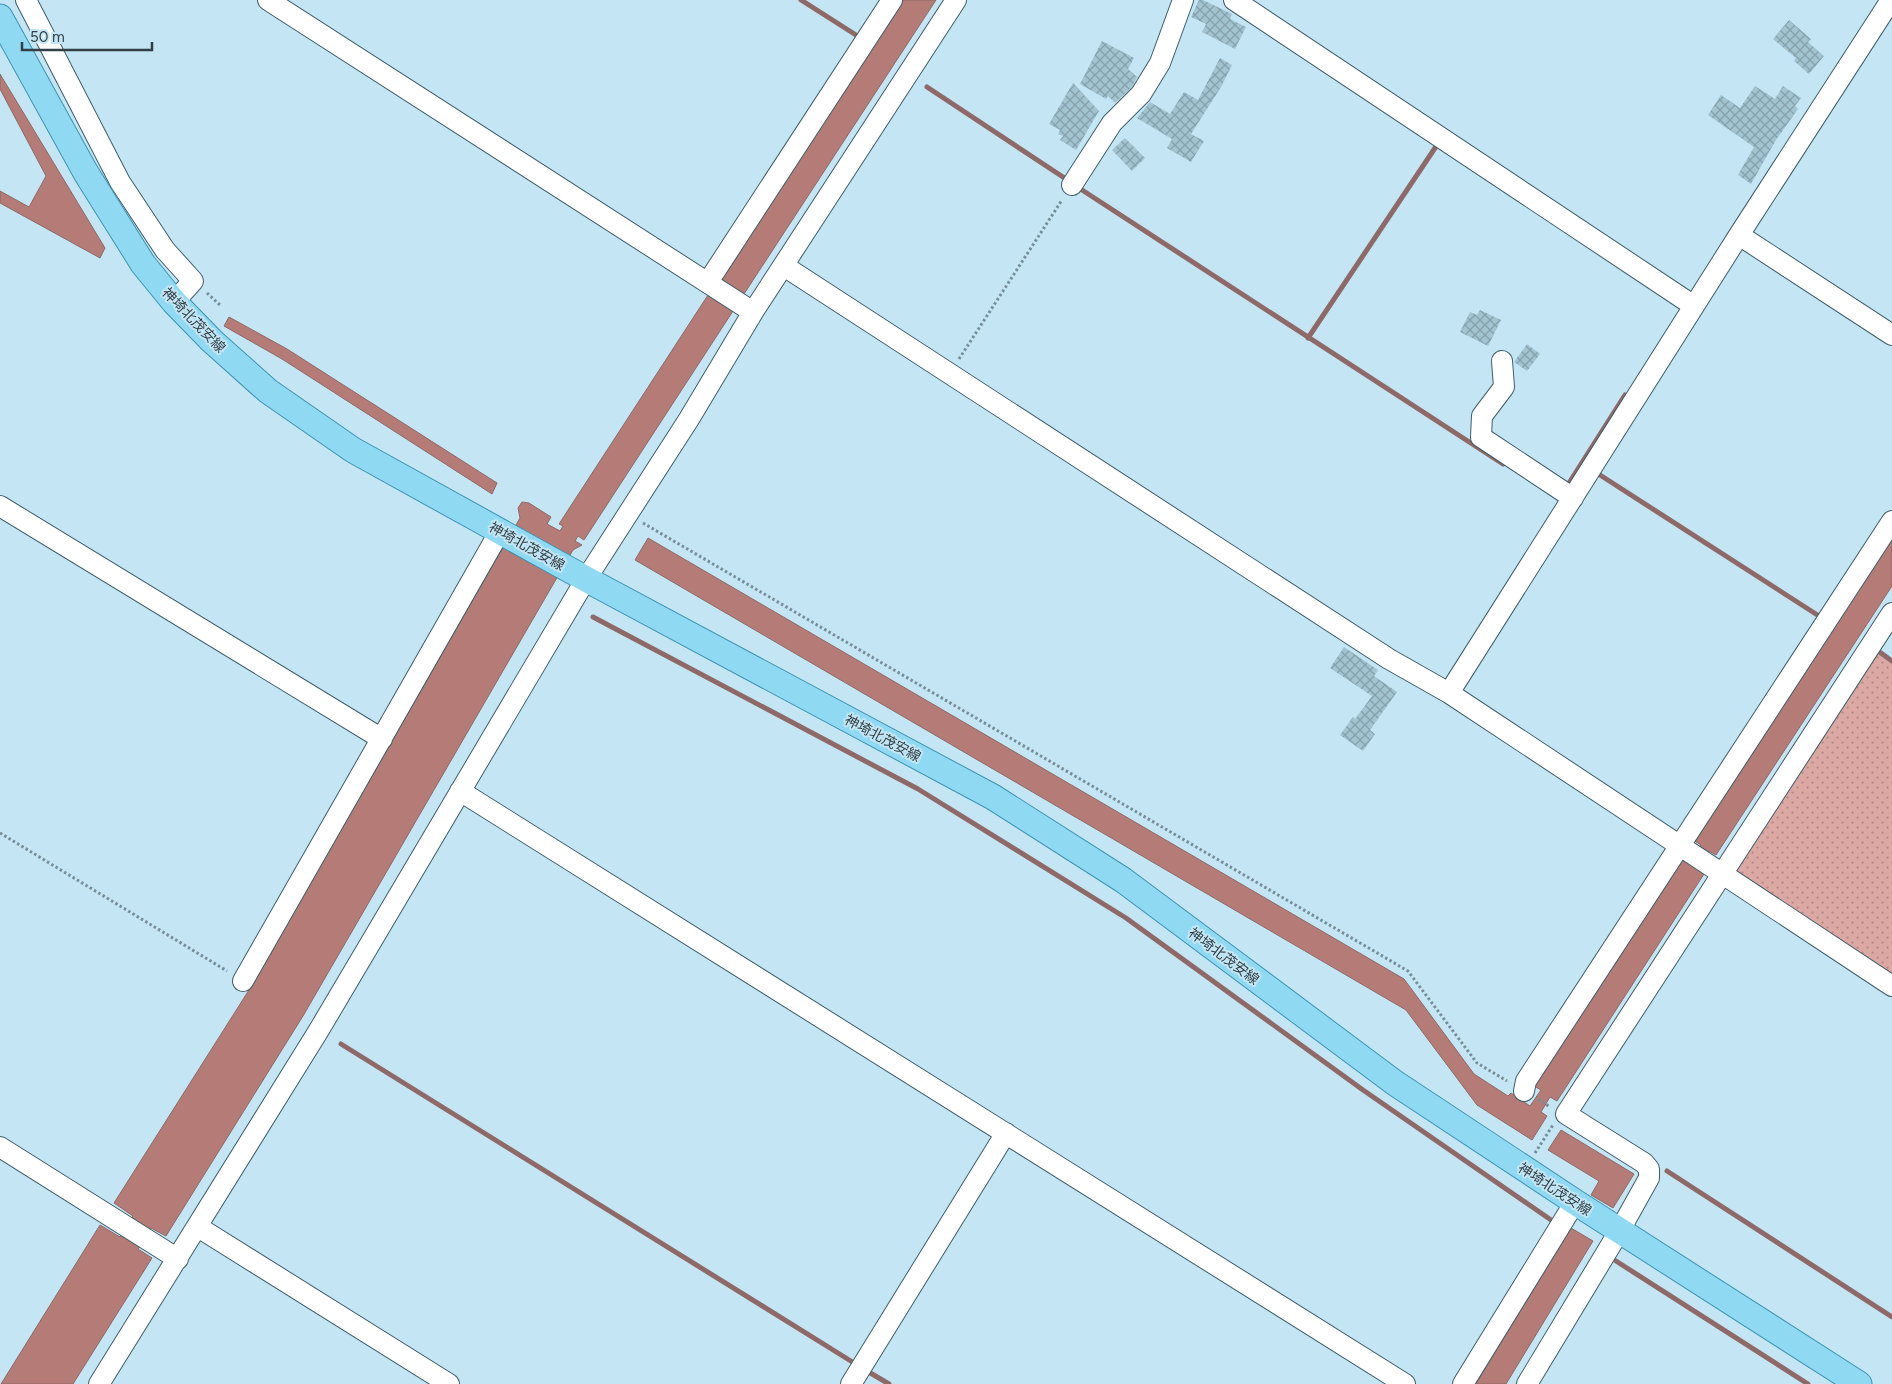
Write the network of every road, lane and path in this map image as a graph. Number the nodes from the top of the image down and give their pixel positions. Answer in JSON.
{"nodes":[{"id":1,"x":26,"y":0,"type":"edge"},
{"id":2,"x":268,"y":0,"type":"edge"},
{"id":3,"x":892,"y":0,"type":"edge"},
{"id":4,"x":956,"y":0,"type":"edge"},
{"id":5,"x":1183,"y":0,"type":"edge"},
{"id":6,"x":1234,"y":0,"type":"edge"},
{"id":7,"x":1891,"y":0,"type":"edge"},
{"id":8,"x":0,"y":17,"type":"edge"},
{"id":9,"x":1072,"y":185,"type":"joint"},
{"id":10,"x":1739,"y":235,"type":"junction"},
{"id":11,"x":784,"y":266,"type":"junction"},
{"id":12,"x":720,"y":290,"type":"junction"},
{"id":13,"x":174,"y":302,"type":"junction"},
{"id":14,"x":1694,"y":306,"type":"junction"},
{"id":15,"x":753,"y":312,"type":"junction"},
{"id":16,"x":1892,"y":335,"type":"edge"},
{"id":17,"x":1502,"y":361,"type":"dead end"},
{"id":18,"x":956,"y":363,"type":"dead end"},
{"id":19,"x":1573,"y":498,"type":"junction"},
{"id":20,"x":0,"y":506,"type":"edge"},
{"id":21,"x":628,"y":514,"type":"junction"},
{"id":22,"x":1892,"y":521,"type":"edge"},
{"id":23,"x":500,"y":530,"type":"junction"},
{"id":24,"x":578,"y":575,"type":"junction"},
{"id":25,"x":1892,"y":613,"type":"edge"},
{"id":26,"x":1449,"y":693,"type":"junction"},
{"id":27,"x":382,"y":739,"type":"junction"},
{"id":28,"x":460,"y":791,"type":"junction"},
{"id":29,"x":0,"y":833,"type":"edge"},
{"id":30,"x":1692,"y":854,"type":"junction"},
{"id":31,"x":1723,"y":874,"type":"junction"},
{"id":32,"x":243,"y":980,"type":"joint"},
{"id":33,"x":1892,"y":986,"type":"edge"},
{"id":34,"x":1524,"y":1091,"type":"joint"},
{"id":35,"x":1555,"y":1122,"type":"dead end"},
{"id":36,"x":1006,"y":1133,"type":"junction"},
{"id":37,"x":0,"y":1147,"type":"edge"},
{"id":38,"x":1534,"y":1153,"type":"dead end"},
{"id":39,"x":1575,"y":1202,"type":"junction"},
{"id":40,"x":198,"y":1227,"type":"junction"},
{"id":41,"x":1620,"y":1230,"type":"junction"},
{"id":42,"x":178,"y":1259,"type":"junction"},
{"id":43,"x":99,"y":1384,"type":"edge"},
{"id":44,"x":449,"y":1384,"type":"edge"},
{"id":45,"x":850,"y":1384,"type":"edge"},
{"id":46,"x":1405,"y":1384,"type":"edge"},
{"id":47,"x":1464,"y":1384,"type":"edge"},
{"id":48,"x":1527,"y":1384,"type":"edge"},
{"id":49,"x":1859,"y":1384,"type":"edge"}],
"edges":[{"from":1,"to":13,"type":"street"},
{"from":2,"to":12,"type":"street"},
{"from":3,"to":12,"type":"street"},
{"from":4,"to":11,"type":"street"},
{"from":5,"to":9,"type":"street"},
{"from":6,"to":14,"type":"street"},
{"from":7,"to":10,"type":"street"},
{"from":8,"to":13,"type":"main road","name":"神埼北茂安線"},
{"from":9,"to":18,"type":"path"},
{"from":10,"to":14,"type":"street"},
{"from":10,"to":16,"type":"street"},
{"from":11,"to":15,"type":"street"},
{"from":11,"to":26,"type":"street"},
{"from":12,"to":15,"type":"street"},
{"from":13,"to":23,"type":"main road","name":"神埼北茂安線"},
{"from":14,"to":19,"type":"street"},
{"from":15,"to":21,"type":"street"},
{"from":17,"to":19,"type":"street"},
{"from":19,"to":26,"type":"street"},
{"from":20,"to":27,"type":"street"},
{"from":21,"to":24,"type":"street"},
{"from":21,"to":34,"type":"path"},
{"from":22,"to":30,"type":"street"},
{"from":23,"to":24,"type":"main road","name":"神埼北茂安線"},
{"from":23,"to":27,"type":"street"},
{"from":24,"to":28,"type":"street"},
{"from":24,"to":39,"type":"main road","name":"神埼北茂安線"},
{"from":25,"to":31,"type":"street"},
{"from":26,"to":30,"type":"street"},
{"from":27,"to":32,"type":"street"},
{"from":28,"to":36,"type":"street"},
{"from":28,"to":40,"type":"street"},
{"from":29,"to":32,"type":"path"},
{"from":30,"to":31,"type":"street"},
{"from":30,"to":34,"type":"street"},
{"from":31,"to":33,"type":"street"},
{"from":31,"to":41,"type":"street"},
{"from":35,"to":38,"type":"path"},
{"from":36,"to":45,"type":"street"},
{"from":36,"to":46,"type":"street"},
{"from":37,"to":42,"type":"street"},
{"from":39,"to":41,"type":"main road","name":"神埼北茂安線"},
{"from":39,"to":47,"type":"street"},
{"from":40,"to":42,"type":"street"},
{"from":40,"to":44,"type":"street"},
{"from":41,"to":48,"type":"street"},
{"from":41,"to":49,"type":"main road","name":"神埼北茂安線"},
{"from":42,"to":43,"type":"street"}]}
